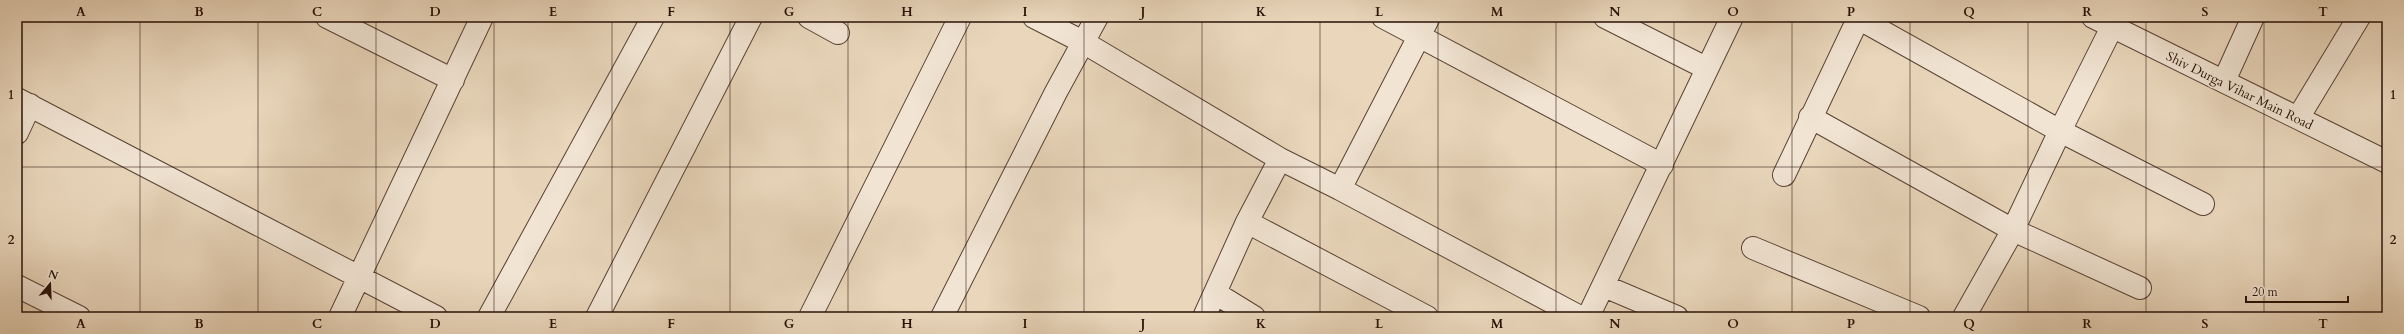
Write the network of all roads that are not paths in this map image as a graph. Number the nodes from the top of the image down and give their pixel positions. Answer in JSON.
{"nodes":[{"id":1,"x":327,"y":17,"type":"edge"},
{"id":2,"x":482,"y":17,"type":"edge"},
{"id":3,"x":653,"y":17,"type":"edge"},
{"id":4,"x":751,"y":17,"type":"edge"},
{"id":5,"x":809,"y":17,"type":"edge"},
{"id":6,"x":960,"y":17,"type":"edge"},
{"id":7,"x":1034,"y":17,"type":"edge"},
{"id":8,"x":1097,"y":17,"type":"edge"},
{"id":9,"x":1383,"y":17,"type":"edge"},
{"id":10,"x":1605,"y":17,"type":"edge"},
{"id":11,"x":1732,"y":17,"type":"edge"},
{"id":12,"x":2093,"y":17,"type":"edge"},
{"id":13,"x":2253,"y":17,"type":"edge"},
{"id":14,"x":2358,"y":17,"type":"edge"},
{"id":15,"x":1858,"y":18,"type":"edge"},
{"id":16,"x":2115,"y":22,"type":"edge"},
{"id":17,"x":1424,"y":26,"type":"edge"},
{"id":18,"x":838,"y":33,"type":"dead end"},
{"id":19,"x":1083,"y":42,"type":"junction"},
{"id":20,"x":1706,"y":68,"type":"junction"},
{"id":21,"x":452,"y":80,"type":"junction"},
{"id":22,"x":2224,"y":81,"type":"junction"},
{"id":23,"x":24,"y":102,"type":"edge"},
{"id":24,"x":1810,"y":117,"type":"junction"},
{"id":25,"x":2298,"y":118,"type":"junction"},
{"id":26,"x":2060,"y":131,"type":"junction"},
{"id":27,"x":17,"y":133,"type":"edge"},
{"id":28,"x":1280,"y":159,"type":"junction"},
{"id":29,"x":2387,"y":162,"type":"edge"},
{"id":30,"x":1662,"y":164,"type":"junction"},
{"id":31,"x":1784,"y":175,"type":"dead end"},
{"id":32,"x":1340,"y":189,"type":"junction"},
{"id":33,"x":2203,"y":204,"type":"dead end"},
{"id":34,"x":1247,"y":222,"type":"junction"},
{"id":35,"x":2013,"y":230,"type":"junction"},
{"id":36,"x":1753,"y":248,"type":"dead end"},
{"id":37,"x":360,"y":276,"type":"junction"},
{"id":38,"x":17,"y":286,"type":"edge"},
{"id":39,"x":1604,"y":286,"type":"junction"},
{"id":40,"x":2140,"y":288,"type":"dead end"},
{"id":41,"x":1215,"y":293,"type":"junction"},
{"id":42,"x":80,"y":317,"type":"edge"},
{"id":43,"x":340,"y":317,"type":"edge"},
{"id":44,"x":436,"y":317,"type":"edge"},
{"id":45,"x":489,"y":317,"type":"edge"},
{"id":46,"x":597,"y":317,"type":"edge"},
{"id":47,"x":810,"y":317,"type":"edge"},
{"id":48,"x":942,"y":317,"type":"edge"},
{"id":49,"x":1204,"y":317,"type":"edge"},
{"id":50,"x":1254,"y":317,"type":"edge"},
{"id":51,"x":1427,"y":317,"type":"edge"},
{"id":52,"x":1580,"y":317,"type":"edge"},
{"id":53,"x":1588,"y":317,"type":"edge"},
{"id":54,"x":1677,"y":317,"type":"edge"},
{"id":55,"x":1920,"y":317,"type":"edge"},
{"id":56,"x":1964,"y":317,"type":"edge"}],
"edges":[{"from":1,"to":21,"type":"street"},
{"from":2,"to":21,"type":"street"},
{"from":3,"to":45,"type":"street"},
{"from":4,"to":46,"type":"street"},
{"from":5,"to":18,"type":"street"},
{"from":6,"to":47,"type":"street"},
{"from":7,"to":19,"type":"street"},
{"from":8,"to":19,"type":"street"},
{"from":9,"to":17,"type":"street"},
{"from":10,"to":20,"type":"street"},
{"from":11,"to":20,"type":"street"},
{"from":12,"to":16,"type":"street","name":"Shiv Durga Vihar Main Road"},
{"from":13,"to":22,"type":"street"},
{"from":14,"to":25,"type":"street"},
{"from":15,"to":24,"type":"street"},
{"from":15,"to":26,"type":"street"},
{"from":16,"to":22,"type":"street","name":"Shiv Durga Vihar Main Road"},
{"from":16,"to":26,"type":"street"},
{"from":17,"to":30,"type":"street"},
{"from":17,"to":32,"type":"street"},
{"from":19,"to":28,"type":"street"},
{"from":19,"to":48,"type":"street"},
{"from":20,"to":30,"type":"street"},
{"from":21,"to":37,"type":"street"},
{"from":22,"to":25,"type":"street","name":"Shiv Durga Vihar Main Road"},
{"from":23,"to":27,"type":"street"},
{"from":23,"to":37,"type":"street"},
{"from":24,"to":31,"type":"street"},
{"from":24,"to":35,"type":"street"},
{"from":25,"to":29,"type":"street","name":"Shiv Durga Vihar Main Road"},
{"from":26,"to":33,"type":"street"},
{"from":26,"to":35,"type":"street"},
{"from":28,"to":32,"type":"street"},
{"from":28,"to":34,"type":"street"},
{"from":30,"to":39,"type":"street"},
{"from":32,"to":52,"type":"street"},
{"from":34,"to":41,"type":"street"},
{"from":34,"to":51,"type":"street"},
{"from":35,"to":40,"type":"street"},
{"from":35,"to":56,"type":"street"},
{"from":36,"to":55,"type":"street"},
{"from":37,"to":43,"type":"street"},
{"from":37,"to":44,"type":"street"},
{"from":38,"to":42,"type":"street"},
{"from":39,"to":53,"type":"street"},
{"from":39,"to":54,"type":"street"},
{"from":41,"to":49,"type":"street"},
{"from":41,"to":50,"type":"street"}]}
